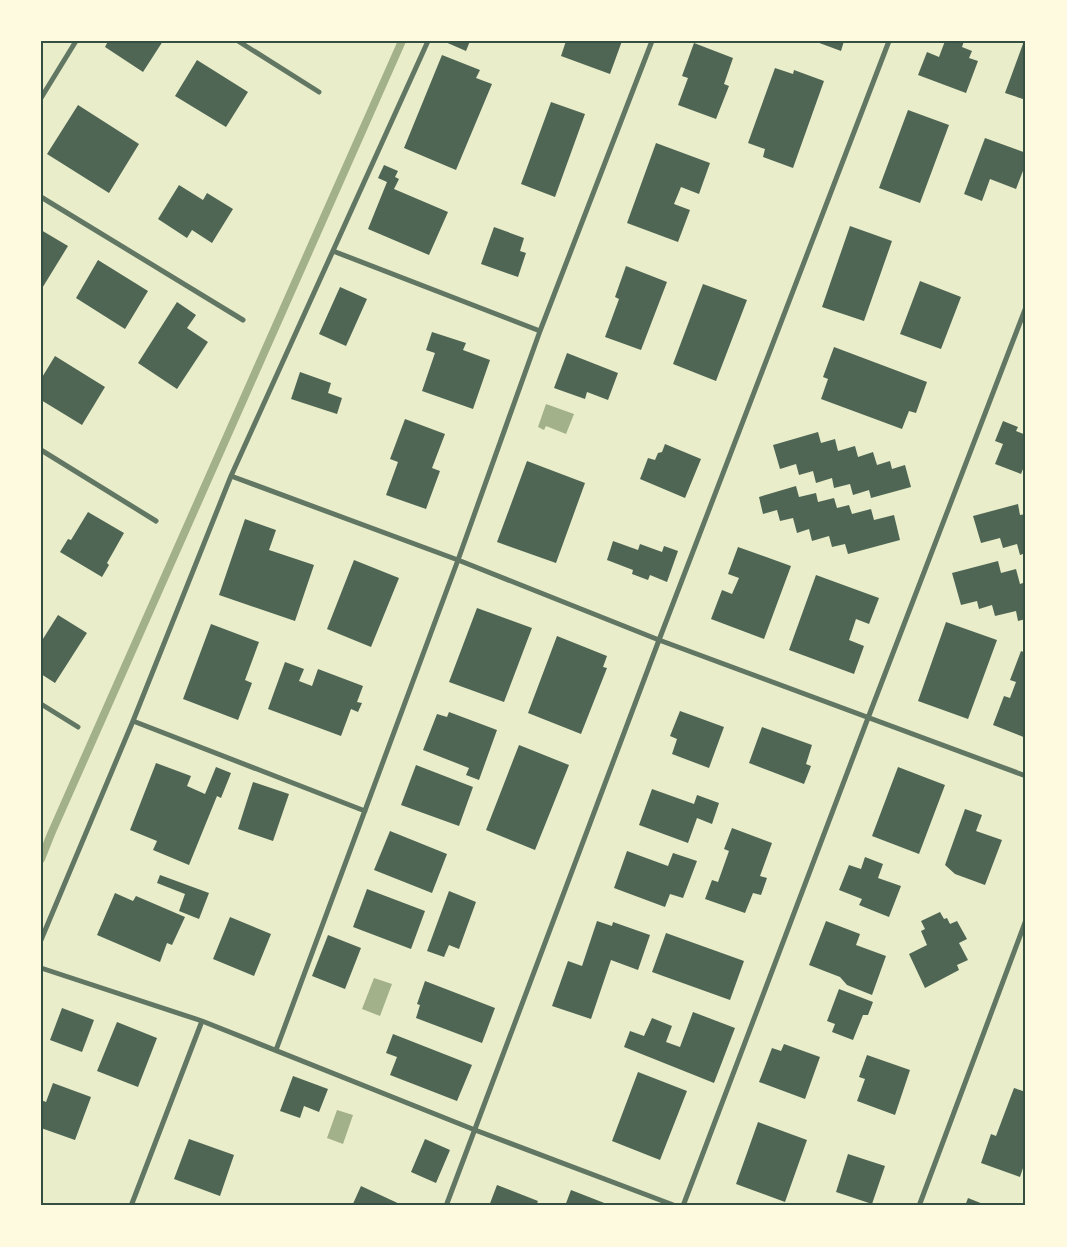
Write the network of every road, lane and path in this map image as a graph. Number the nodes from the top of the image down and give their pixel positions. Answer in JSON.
{"nodes":[{"id":1,"x":76,"y":41,"type":"edge"},
{"id":2,"x":238,"y":41,"type":"edge"},
{"id":3,"x":428,"y":41,"type":"edge"},
{"id":4,"x":652,"y":41,"type":"edge"},
{"id":5,"x":889,"y":41,"type":"edge"},
{"id":6,"x":319,"y":92,"type":"dead end"},
{"id":7,"x":41,"y":98,"type":"edge"},
{"id":8,"x":41,"y":197,"type":"edge"},
{"id":9,"x":333,"y":252,"type":"junction"},
{"id":10,"x":1026,"y":308,"type":"edge"},
{"id":11,"x":243,"y":320,"type":"dead end"},
{"id":12,"x":540,"y":331,"type":"junction"},
{"id":13,"x":41,"y":450,"type":"edge"},
{"id":14,"x":231,"y":476,"type":"junction"},
{"id":15,"x":156,"y":522,"type":"dead end"},
{"id":16,"x":458,"y":560,"type":"junction"},
{"id":17,"x":659,"y":640,"type":"junction"},
{"id":18,"x":41,"y":704,"type":"edge"},
{"id":19,"x":868,"y":718,"type":"junction"},
{"id":20,"x":133,"y":721,"type":"junction"},
{"id":21,"x":78,"y":726,"type":"dead end"},
{"id":22,"x":1026,"y":776,"type":"edge"},
{"id":23,"x":365,"y":811,"type":"junction"},
{"id":24,"x":1026,"y":920,"type":"edge"},
{"id":25,"x":41,"y":940,"type":"edge"},
{"id":26,"x":41,"y":968,"type":"edge"},
{"id":27,"x":202,"y":1021,"type":"junction"},
{"id":28,"x":276,"y":1050,"type":"junction"},
{"id":29,"x":474,"y":1130,"type":"junction"},
{"id":30,"x":131,"y":1206,"type":"edge"},
{"id":31,"x":446,"y":1206,"type":"edge"},
{"id":32,"x":676,"y":1206,"type":"edge"},
{"id":33,"x":684,"y":1206,"type":"edge"},
{"id":34,"x":918,"y":1206,"type":"edge"}],
"edges":[{"from":1,"to":7,"type":"street"},
{"from":2,"to":6,"type":"street"},
{"from":3,"to":9,"type":"street"},
{"from":4,"to":12,"type":"street"},
{"from":5,"to":17,"type":"street"},
{"from":8,"to":11,"type":"street"},
{"from":9,"to":12,"type":"street"},
{"from":9,"to":14,"type":"street"},
{"from":10,"to":19,"type":"street"},
{"from":12,"to":16,"type":"street"},
{"from":13,"to":15,"type":"street"},
{"from":14,"to":16,"type":"street"},
{"from":14,"to":20,"type":"street"},
{"from":16,"to":17,"type":"street"},
{"from":16,"to":23,"type":"street"},
{"from":17,"to":19,"type":"street"},
{"from":17,"to":29,"type":"street"},
{"from":18,"to":21,"type":"street"},
{"from":19,"to":22,"type":"street"},
{"from":19,"to":33,"type":"street"},
{"from":20,"to":23,"type":"street"},
{"from":20,"to":25,"type":"street"},
{"from":23,"to":28,"type":"street"},
{"from":24,"to":34,"type":"street"},
{"from":26,"to":27,"type":"street"},
{"from":27,"to":28,"type":"street"},
{"from":27,"to":30,"type":"street"},
{"from":28,"to":29,"type":"street"},
{"from":29,"to":31,"type":"street"},
{"from":29,"to":32,"type":"street"}]}
